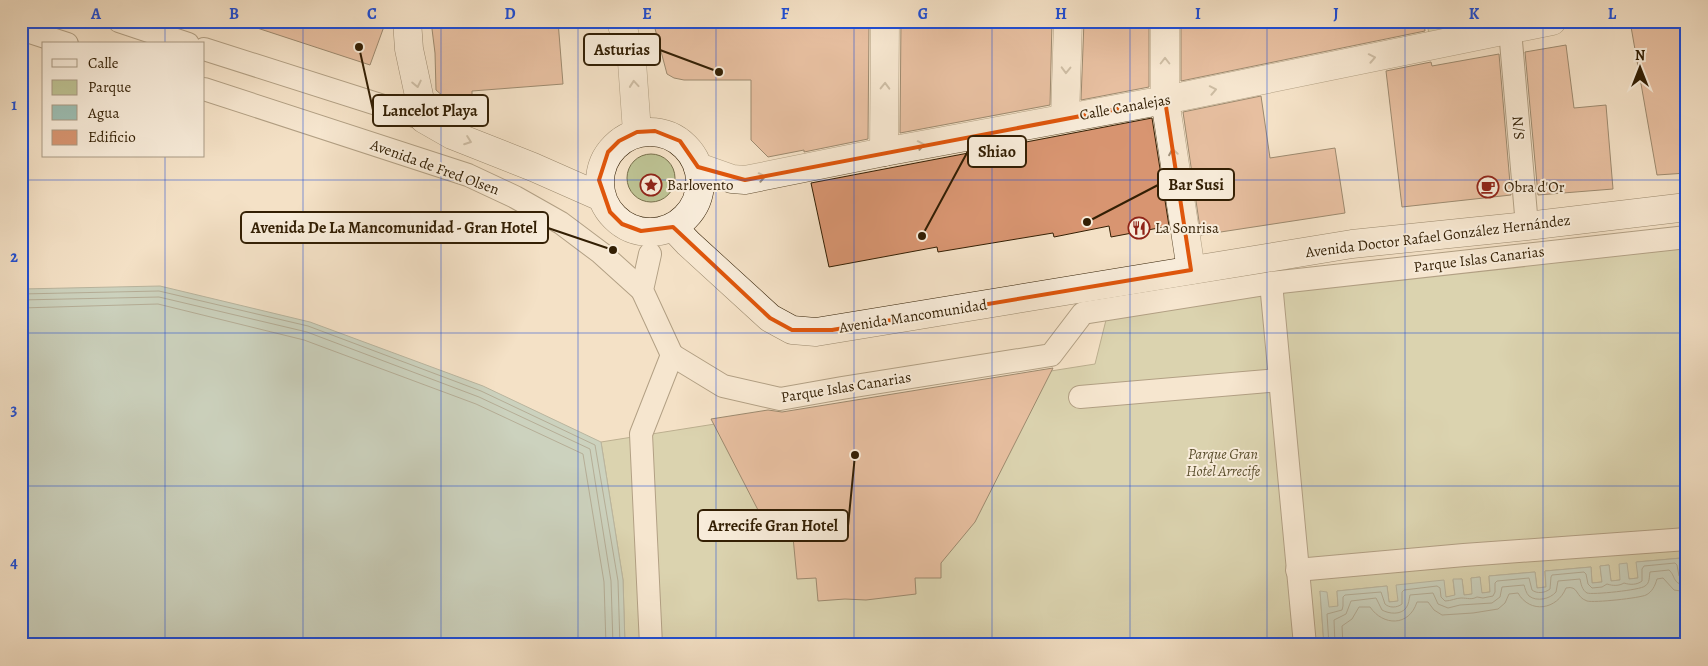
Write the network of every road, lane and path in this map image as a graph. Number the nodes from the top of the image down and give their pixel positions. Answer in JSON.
{"nodes":[{"id":1,"x":119,"y":21,"type":"edge"},
{"id":2,"x":407,"y":21,"type":"edge"},
{"id":3,"x":621,"y":21,"type":"edge"},
{"id":4,"x":885,"y":21,"type":"edge"},
{"id":5,"x":1068,"y":21,"type":"edge"},
{"id":6,"x":1164,"y":21,"type":"edge"},
{"id":7,"x":1552,"y":21,"type":"edge"},
{"id":8,"x":21,"y":29,"type":"edge"},
{"id":9,"x":1510,"y":30,"type":"junction"},
{"id":10,"x":61,"y":42,"type":"edge"},
{"id":11,"x":182,"y":42,"type":"edge"},
{"id":12,"x":205,"y":49,"type":"edge"},
{"id":13,"x":205,"y":89,"type":"edge"},
{"id":14,"x":1165,"y":100,"type":"junction"},
{"id":15,"x":1065,"y":118,"type":"junction"},
{"id":16,"x":424,"y":119,"type":"junction"},
{"id":17,"x":638,"y":132,"type":"junction"},
{"id":18,"x":884,"y":152,"type":"junction"},
{"id":19,"x":698,"y":166,"type":"junction"},
{"id":20,"x":601,"y":197,"type":"junction"},
{"id":21,"x":1687,"y":207,"type":"edge"},
{"id":22,"x":1527,"y":226,"type":"junction"},
{"id":23,"x":673,"y":227,"type":"junction"},
{"id":24,"x":1687,"y":237,"type":"edge"},
{"id":25,"x":650,"y":254,"type":"dead end"},
{"id":26,"x":1191,"y":270,"type":"junction"},
{"id":27,"x":1271,"y":283,"type":"junction"},
{"id":28,"x":642,"y":290,"type":"junction"},
{"id":29,"x":672,"y":355,"type":"junction"},
{"id":30,"x":1279,"y":380,"type":"junction"},
{"id":31,"x":1080,"y":397,"type":"dead end"},
{"id":32,"x":1687,"y":539,"type":"edge"},
{"id":33,"x":1297,"y":570,"type":"junction"},
{"id":34,"x":651,"y":645,"type":"edge"},
{"id":35,"x":1305,"y":645,"type":"edge"}],
"edges":[{"from":1,"to":11,"type":"street"},
{"from":2,"to":16,"type":"main road","one_way":true},
{"from":17,"to":3,"type":"main road","one_way":true},
{"from":18,"to":4,"type":"main road","one_way":true},
{"from":5,"to":15,"type":"main road","one_way":true},
{"from":14,"to":6,"type":"main road","one_way":true},
{"from":7,"to":9,"type":"main road","name":"Calle Canalejas"},
{"from":8,"to":10,"type":"street"},
{"from":14,"to":9,"type":"main road","name":"Calle Canalejas","one_way":true},
{"from":9,"to":22,"type":"street","name":"S/N"},
{"from":12,"to":16,"type":"street"},
{"from":13,"to":28,"type":"street","name":"Avenida de Fred Olsen"},
{"from":14,"to":15,"type":"main road","name":"Calle Canalejas"},
{"from":26,"to":14,"type":"main road","one_way":true},
{"from":18,"to":15,"type":"main road","name":"Calle Canalejas","one_way":true},
{"from":16,"to":20,"type":"main road","one_way":true},
{"from":17,"to":19,"type":"main road"},
{"from":17,"to":20,"type":"main road"},
{"from":19,"to":18,"type":"main road","name":"Calle Canalejas","one_way":true},
{"from":19,"to":23,"type":"main road"},
{"from":20,"to":23,"type":"main road"},
{"from":21,"to":22,"type":"main road","name":"Avenida Doctor Rafael González Hernández"},
{"from":22,"to":26,"type":"main road","name":"Avenida Doctor Rafael González Hernández"},
{"from":23,"to":26,"type":"main road","name":"Avenida Mancomunidad"},
{"from":24,"to":27,"type":"street","name":"Parque Islas Canarias"},
{"from":25,"to":28,"type":"street"},
{"from":27,"to":29,"type":"street","name":"Parque Islas Canarias"},
{"from":27,"to":30,"type":"street"},
{"from":28,"to":29,"type":"street"},
{"from":29,"to":34,"type":"street"},
{"from":30,"to":31,"type":"street"},
{"from":30,"to":33,"type":"street"},
{"from":32,"to":33,"type":"street"},
{"from":33,"to":35,"type":"street"}]}
